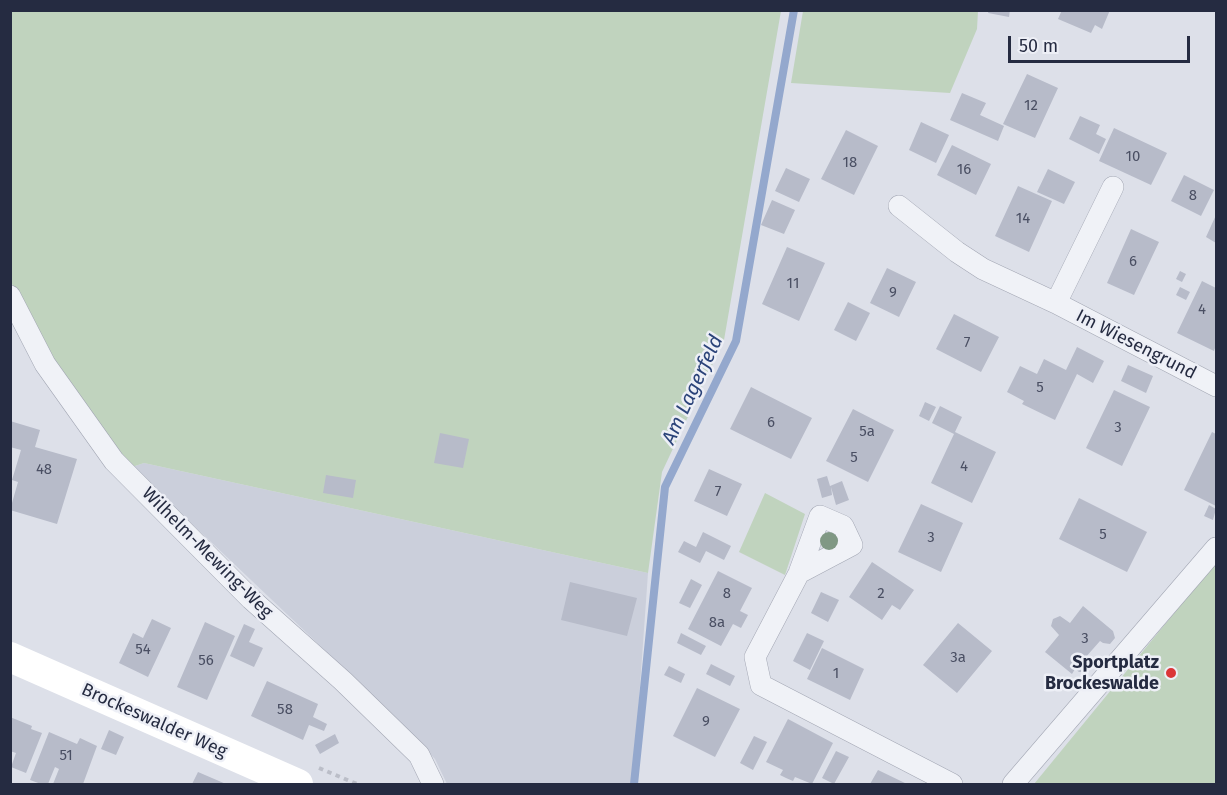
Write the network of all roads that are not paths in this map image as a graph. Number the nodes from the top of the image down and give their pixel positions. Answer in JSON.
{"nodes":[{"id":1,"x":1113,"y":187,"type":"dead end"},
{"id":2,"x":899,"y":206,"type":"dead end"},
{"id":3,"x":10,"y":296,"type":"edge"},
{"id":4,"x":1056,"y":303,"type":"junction"},
{"id":5,"x":1216,"y":386,"type":"edge"},
{"id":6,"x":1216,"y":548,"type":"edge"},
{"id":7,"x":799,"y":573,"type":"dead end"},
{"id":8,"x":10,"y":657,"type":"edge"},
{"id":9,"x":298,"y":784,"type":"edge"},
{"id":10,"x":433,"y":784,"type":"edge"},
{"id":11,"x":952,"y":784,"type":"edge"},
{"id":12,"x":1013,"y":784,"type":"edge"}],
"edges":[{"from":1,"to":4,"type":"street","name":"Im Wiesengrund"},
{"from":2,"to":4,"type":"street","name":"Im Wiesengrund"},
{"from":3,"to":10,"type":"street","name":"Wilhelm-Mewing-Weg"},
{"from":4,"to":5,"type":"street","name":"Im Wiesengrund"},
{"from":6,"to":12,"type":"street"},
{"from":7,"to":11,"type":"street"},
{"from":8,"to":9,"type":"street","name":"Brockeswalder Weg"}]}
